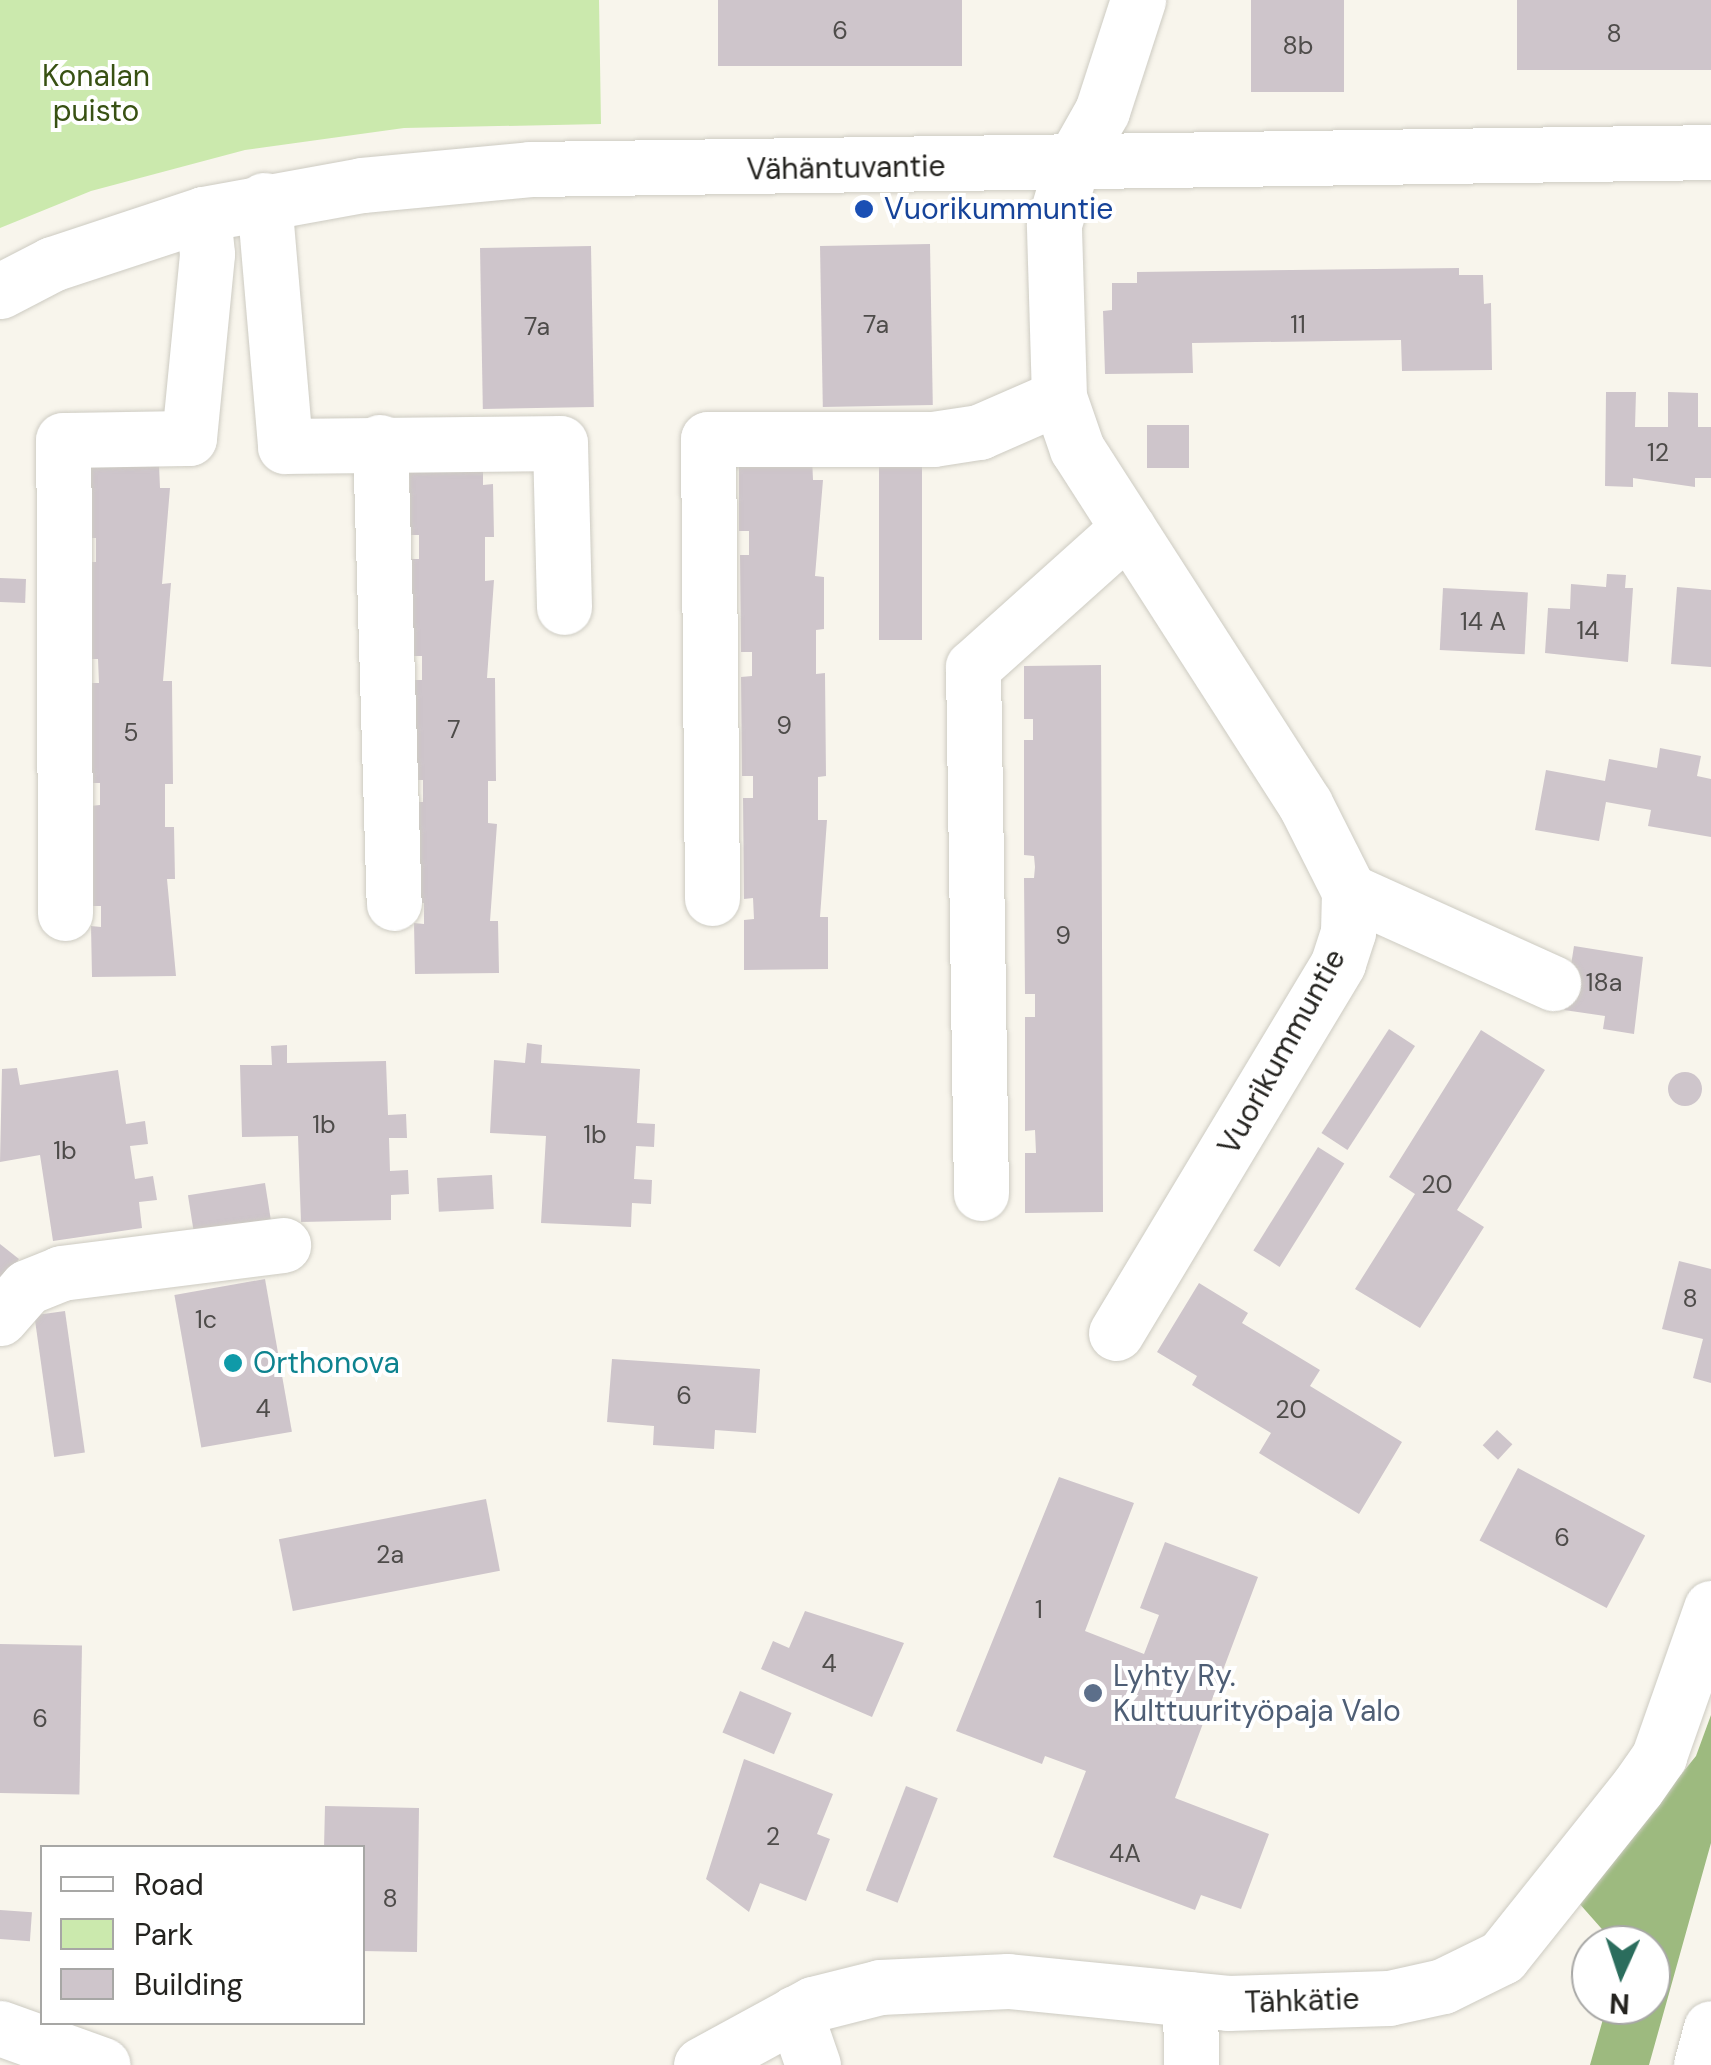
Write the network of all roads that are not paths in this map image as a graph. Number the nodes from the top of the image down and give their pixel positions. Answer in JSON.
{"nodes":[{"id":1,"x":1138,"y":0,"type":"edge"},
{"id":2,"x":1711,"y":152,"type":"edge"},
{"id":3,"x":1072,"y":164,"type":"junction"},
{"id":4,"x":264,"y":200,"type":"junction"},
{"id":5,"x":203,"y":214,"type":"junction"},
{"id":6,"x":0,"y":291,"type":"edge"},
{"id":7,"x":1059,"y":396,"type":"junction"},
{"id":8,"x":380,"y":442,"type":"junction"},
{"id":9,"x":1128,"y":528,"type":"junction"},
{"id":10,"x":564,"y":607,"type":"dead end"},
{"id":11,"x":1349,"y":891,"type":"junction"},
{"id":12,"x":712,"y":898,"type":"dead end"},
{"id":13,"x":394,"y":903,"type":"dead end"},
{"id":14,"x":65,"y":913,"type":"dead end"},
{"id":15,"x":1553,"y":983,"type":"dead end"},
{"id":16,"x":981,"y":1193,"type":"dead end"},
{"id":17,"x":283,"y":1245,"type":"dead end"},
{"id":18,"x":0,"y":1318,"type":"edge"},
{"id":19,"x":1116,"y":1333,"type":"dead end"},
{"id":20,"x":1711,"y":1608,"type":"edge"},
{"id":21,"x":1190,"y":2000,"type":"junction"},
{"id":22,"x":796,"y":2013,"type":"junction"},
{"id":23,"x":0,"y":2028,"type":"edge"},
{"id":24,"x":1711,"y":2028,"type":"edge"},
{"id":25,"x":103,"y":2065,"type":"edge"},
{"id":26,"x":701,"y":2065,"type":"edge"},
{"id":27,"x":814,"y":2065,"type":"edge"},
{"id":28,"x":1191,"y":2065,"type":"edge"},
{"id":29,"x":1701,"y":2065,"type":"edge"}],
"edges":[{"from":1,"to":3,"type":"street"},
{"from":2,"to":3,"type":"street","name":"Vähäntuvantie"},
{"from":3,"to":4,"type":"street","name":"Vähäntuvantie"},
{"from":3,"to":7,"type":"street"},
{"from":4,"to":5,"type":"street","name":"Vähäntuvantie"},
{"from":4,"to":8,"type":"street"},
{"from":5,"to":6,"type":"street","name":"Vähäntuvantie"},
{"from":5,"to":14,"type":"street"},
{"from":7,"to":9,"type":"street"},
{"from":7,"to":12,"type":"street"},
{"from":8,"to":10,"type":"street"},
{"from":8,"to":13,"type":"street"},
{"from":9,"to":11,"type":"street"},
{"from":9,"to":16,"type":"street"},
{"from":11,"to":15,"type":"street"},
{"from":11,"to":19,"type":"street","name":"Vuorikummuntie"},
{"from":17,"to":18,"type":"street"},
{"from":20,"to":21,"type":"street","name":"Tähkätie"},
{"from":21,"to":22,"type":"street","name":"Tähkätie"},
{"from":21,"to":28,"type":"street"},
{"from":22,"to":26,"type":"street","name":"Tähkätie"},
{"from":22,"to":27,"type":"street"},
{"from":23,"to":25,"type":"street"},
{"from":24,"to":29,"type":"street"}]}
